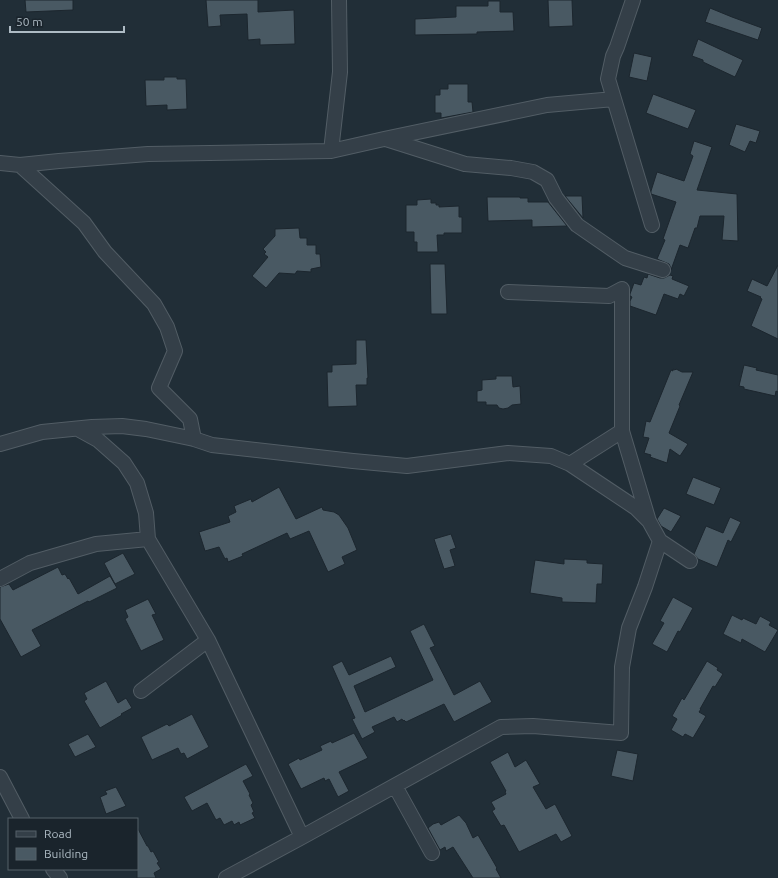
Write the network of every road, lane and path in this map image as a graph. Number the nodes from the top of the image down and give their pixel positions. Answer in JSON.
{"nodes":[{"id":1,"x":339,"y":0,"type":"edge"},
{"id":2,"x":633,"y":0,"type":"edge"},
{"id":3,"x":614,"y":99,"type":"junction"},
{"id":4,"x":384,"y":139,"type":"junction"},
{"id":5,"x":331,"y":151,"type":"junction"},
{"id":6,"x":0,"y":163,"type":"edge"},
{"id":7,"x":20,"y":165,"type":"junction"},
{"id":8,"x":652,"y":225,"type":"dead end"},
{"id":9,"x":663,"y":270,"type":"dead end"},
{"id":10,"x":508,"y":292,"type":"dead end"},
{"id":11,"x":78,"y":429,"type":"junction"},
{"id":12,"x":622,"y":431,"type":"junction"},
{"id":13,"x":194,"y":439,"type":"junction"},
{"id":14,"x":0,"y":444,"type":"edge"},
{"id":15,"x":570,"y":464,"type":"junction"},
{"id":16,"x":649,"y":521,"type":"junction"},
{"id":17,"x":148,"y":539,"type":"junction"},
{"id":18,"x":660,"y":541,"type":"junction"},
{"id":19,"x":690,"y":561,"type":"dead end"},
{"id":20,"x":0,"y":579,"type":"edge"},
{"id":21,"x":208,"y":640,"type":"junction"},
{"id":22,"x":141,"y":691,"type":"dead end"},
{"id":23,"x":0,"y":777,"type":"edge"},
{"id":24,"x":395,"y":786,"type":"junction"},
{"id":25,"x":21,"y":818,"type":"edge"},
{"id":26,"x":302,"y":838,"type":"junction"},
{"id":27,"x":432,"y":853,"type":"dead end"},
{"id":28,"x":54,"y":870,"type":"edge"},
{"id":29,"x":60,"y":878,"type":"edge"},
{"id":30,"x":226,"y":878,"type":"edge"}],
"edges":[{"from":1,"to":5,"type":"street"},
{"from":2,"to":3,"type":"street"},
{"from":3,"to":4,"type":"street"},
{"from":3,"to":8,"type":"street"},
{"from":4,"to":5,"type":"street"},
{"from":4,"to":9,"type":"street"},
{"from":5,"to":7,"type":"street"},
{"from":6,"to":7,"type":"street"},
{"from":7,"to":13,"type":"street"},
{"from":10,"to":12,"type":"street"},
{"from":11,"to":13,"type":"street"},
{"from":11,"to":14,"type":"street"},
{"from":11,"to":17,"type":"street"},
{"from":12,"to":15,"type":"street"},
{"from":12,"to":16,"type":"street"},
{"from":13,"to":15,"type":"street"},
{"from":15,"to":16,"type":"street"},
{"from":16,"to":18,"type":"street"},
{"from":17,"to":20,"type":"street"},
{"from":17,"to":21,"type":"street"},
{"from":18,"to":19,"type":"street"},
{"from":18,"to":24,"type":"street"},
{"from":21,"to":22,"type":"street"},
{"from":21,"to":26,"type":"street"},
{"from":23,"to":25,"type":"street"},
{"from":24,"to":26,"type":"street"},
{"from":24,"to":27,"type":"street"},
{"from":26,"to":30,"type":"street"},
{"from":28,"to":29,"type":"street"}]}
